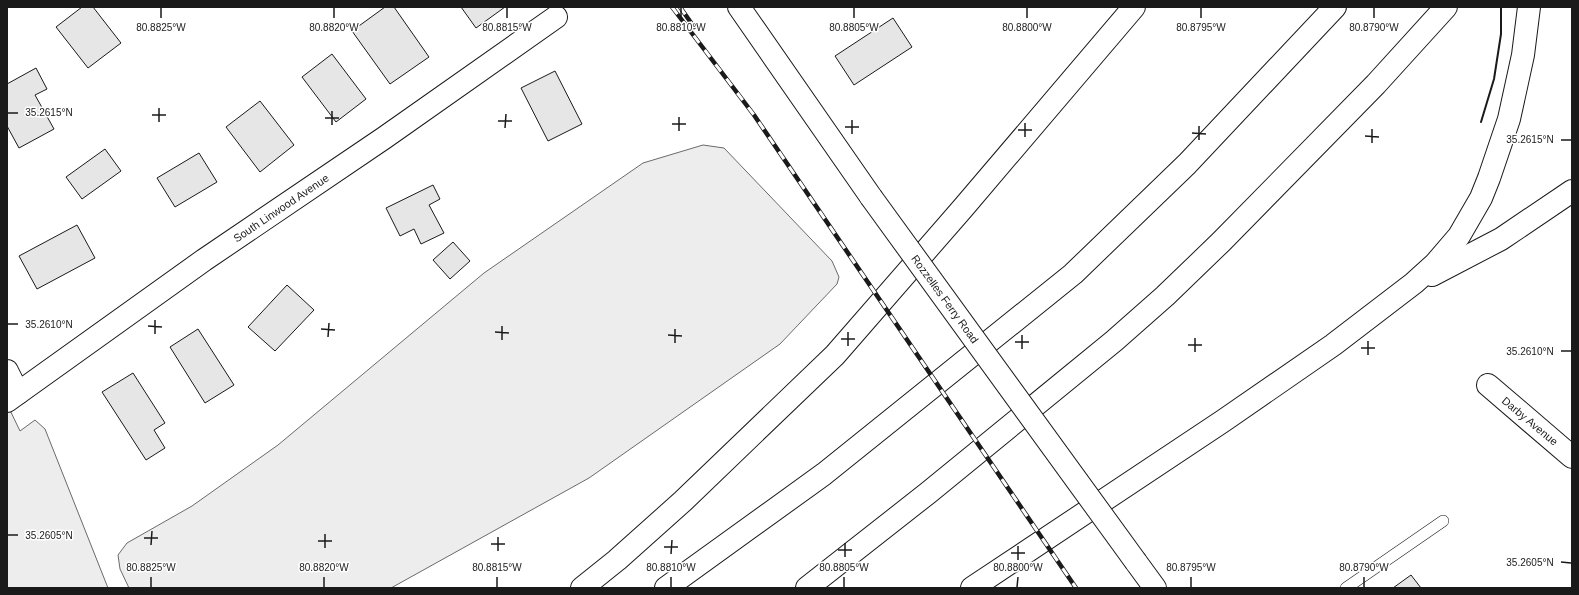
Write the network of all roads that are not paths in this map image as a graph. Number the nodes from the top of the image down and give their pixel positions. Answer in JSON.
{"nodes":[{"id":1,"x":739,"y":7,"type":"edge"},
{"id":2,"x":1134,"y":7,"type":"edge"},
{"id":3,"x":1335,"y":7,"type":"edge"},
{"id":4,"x":1446,"y":7,"type":"edge"},
{"id":5,"x":1529,"y":7,"type":"edge"},
{"id":6,"x":556,"y":17,"type":"dead end"},
{"id":7,"x":1572,"y":191,"type":"edge"},
{"id":8,"x":1414,"y":283,"type":"junction"},
{"id":9,"x":7,"y":371,"type":"edge"},
{"id":10,"x":1488,"y":385,"type":"dead end"},
{"id":11,"x":13,"y":397,"type":"edge"},
{"id":12,"x":1572,"y":457,"type":"edge"},
{"id":13,"x":1443,"y":521,"type":"dead end"},
{"id":14,"x":582,"y":588,"type":"edge"},
{"id":15,"x":666,"y":588,"type":"edge"},
{"id":16,"x":807,"y":588,"type":"edge"},
{"id":17,"x":972,"y":588,"type":"edge"},
{"id":18,"x":1154,"y":588,"type":"edge"},
{"id":19,"x":1346,"y":588,"type":"edge"}],
"edges":[{"from":1,"to":18,"type":"main road","name":"Rozzelles Ferry Road","bridge":true},
{"from":2,"to":14,"type":"main road"},
{"from":3,"to":15,"type":"main road"},
{"from":4,"to":16,"type":"main road"},
{"from":5,"to":8,"type":"main road"},
{"from":6,"to":11,"type":"main road","name":"South Linwood Avenue"},
{"from":7,"to":8,"type":"main road"},
{"from":8,"to":17,"type":"main road"},
{"from":9,"to":11,"type":"main road"},
{"from":10,"to":12,"type":"main road","name":"Darby Avenue"},
{"from":13,"to":19,"type":"lane"}]}
